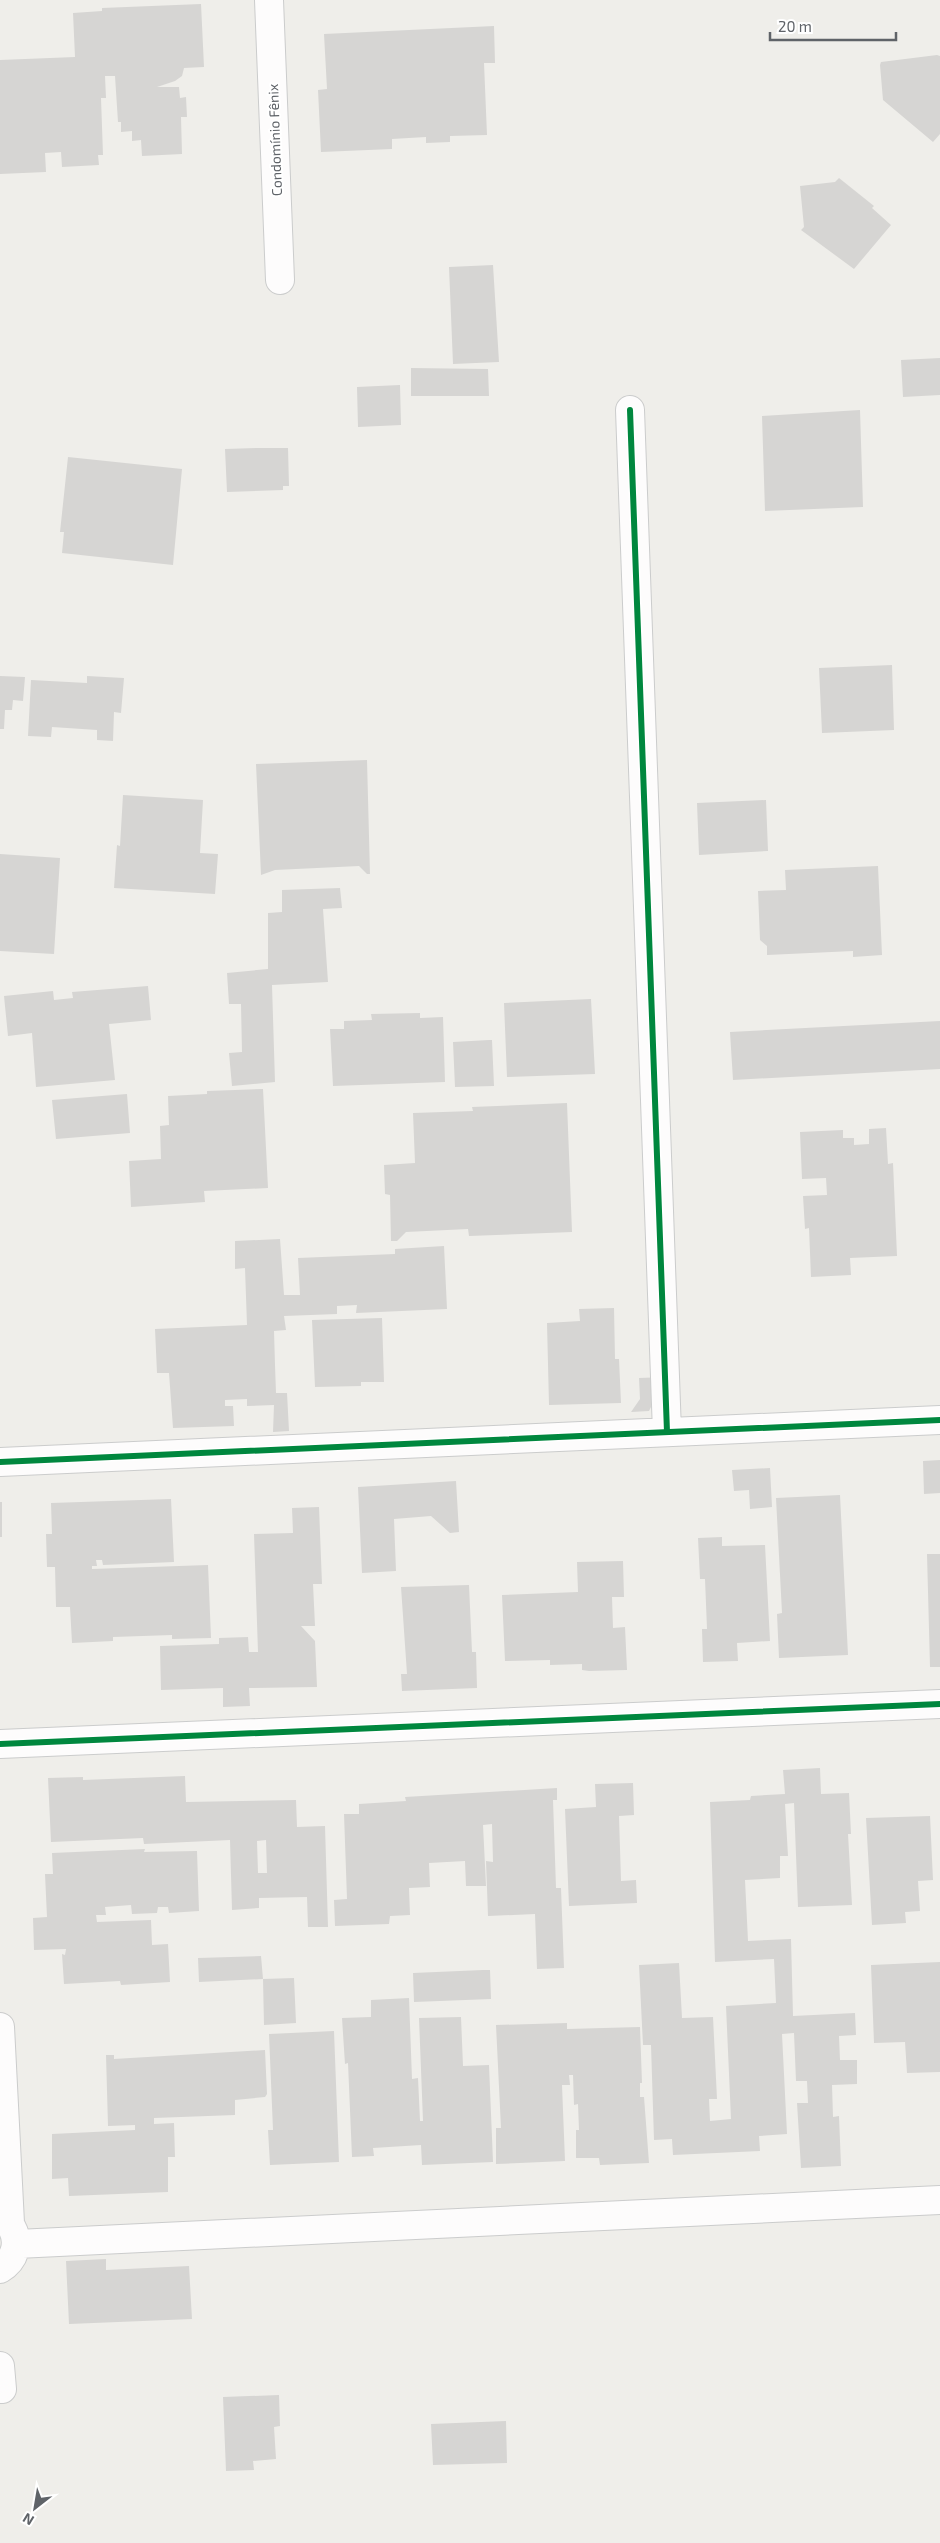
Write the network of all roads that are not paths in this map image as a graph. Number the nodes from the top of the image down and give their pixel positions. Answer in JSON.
{"nodes":[{"id":1,"x":269,"y":0,"type":"edge"},
{"id":2,"x":280,"y":280,"type":"dead end"},
{"id":3,"x":630,"y":410,"type":"dead end"},
{"id":4,"x":940,"y":1420,"type":"edge"},
{"id":5,"x":667,"y":1432,"type":"junction"},
{"id":6,"x":0,"y":1462,"type":"edge"},
{"id":7,"x":940,"y":1704,"type":"edge"},
{"id":8,"x":0,"y":1744,"type":"edge"},
{"id":9,"x":0,"y":2027,"type":"edge"},
{"id":10,"x":940,"y":2200,"type":"edge"},
{"id":11,"x":9,"y":2228,"type":"edge"},
{"id":12,"x":0,"y":2269,"type":"edge"}],
"edges":[{"from":1,"to":2,"type":"street","name":"Condomínio Fênix"},
{"from":3,"to":5,"type":"street"},
{"from":4,"to":5,"type":"street"},
{"from":5,"to":6,"type":"street"},
{"from":7,"to":8,"type":"street"},
{"from":9,"to":11,"type":"street"},
{"from":10,"to":11,"type":"street"},
{"from":11,"to":12,"type":"street"}]}
